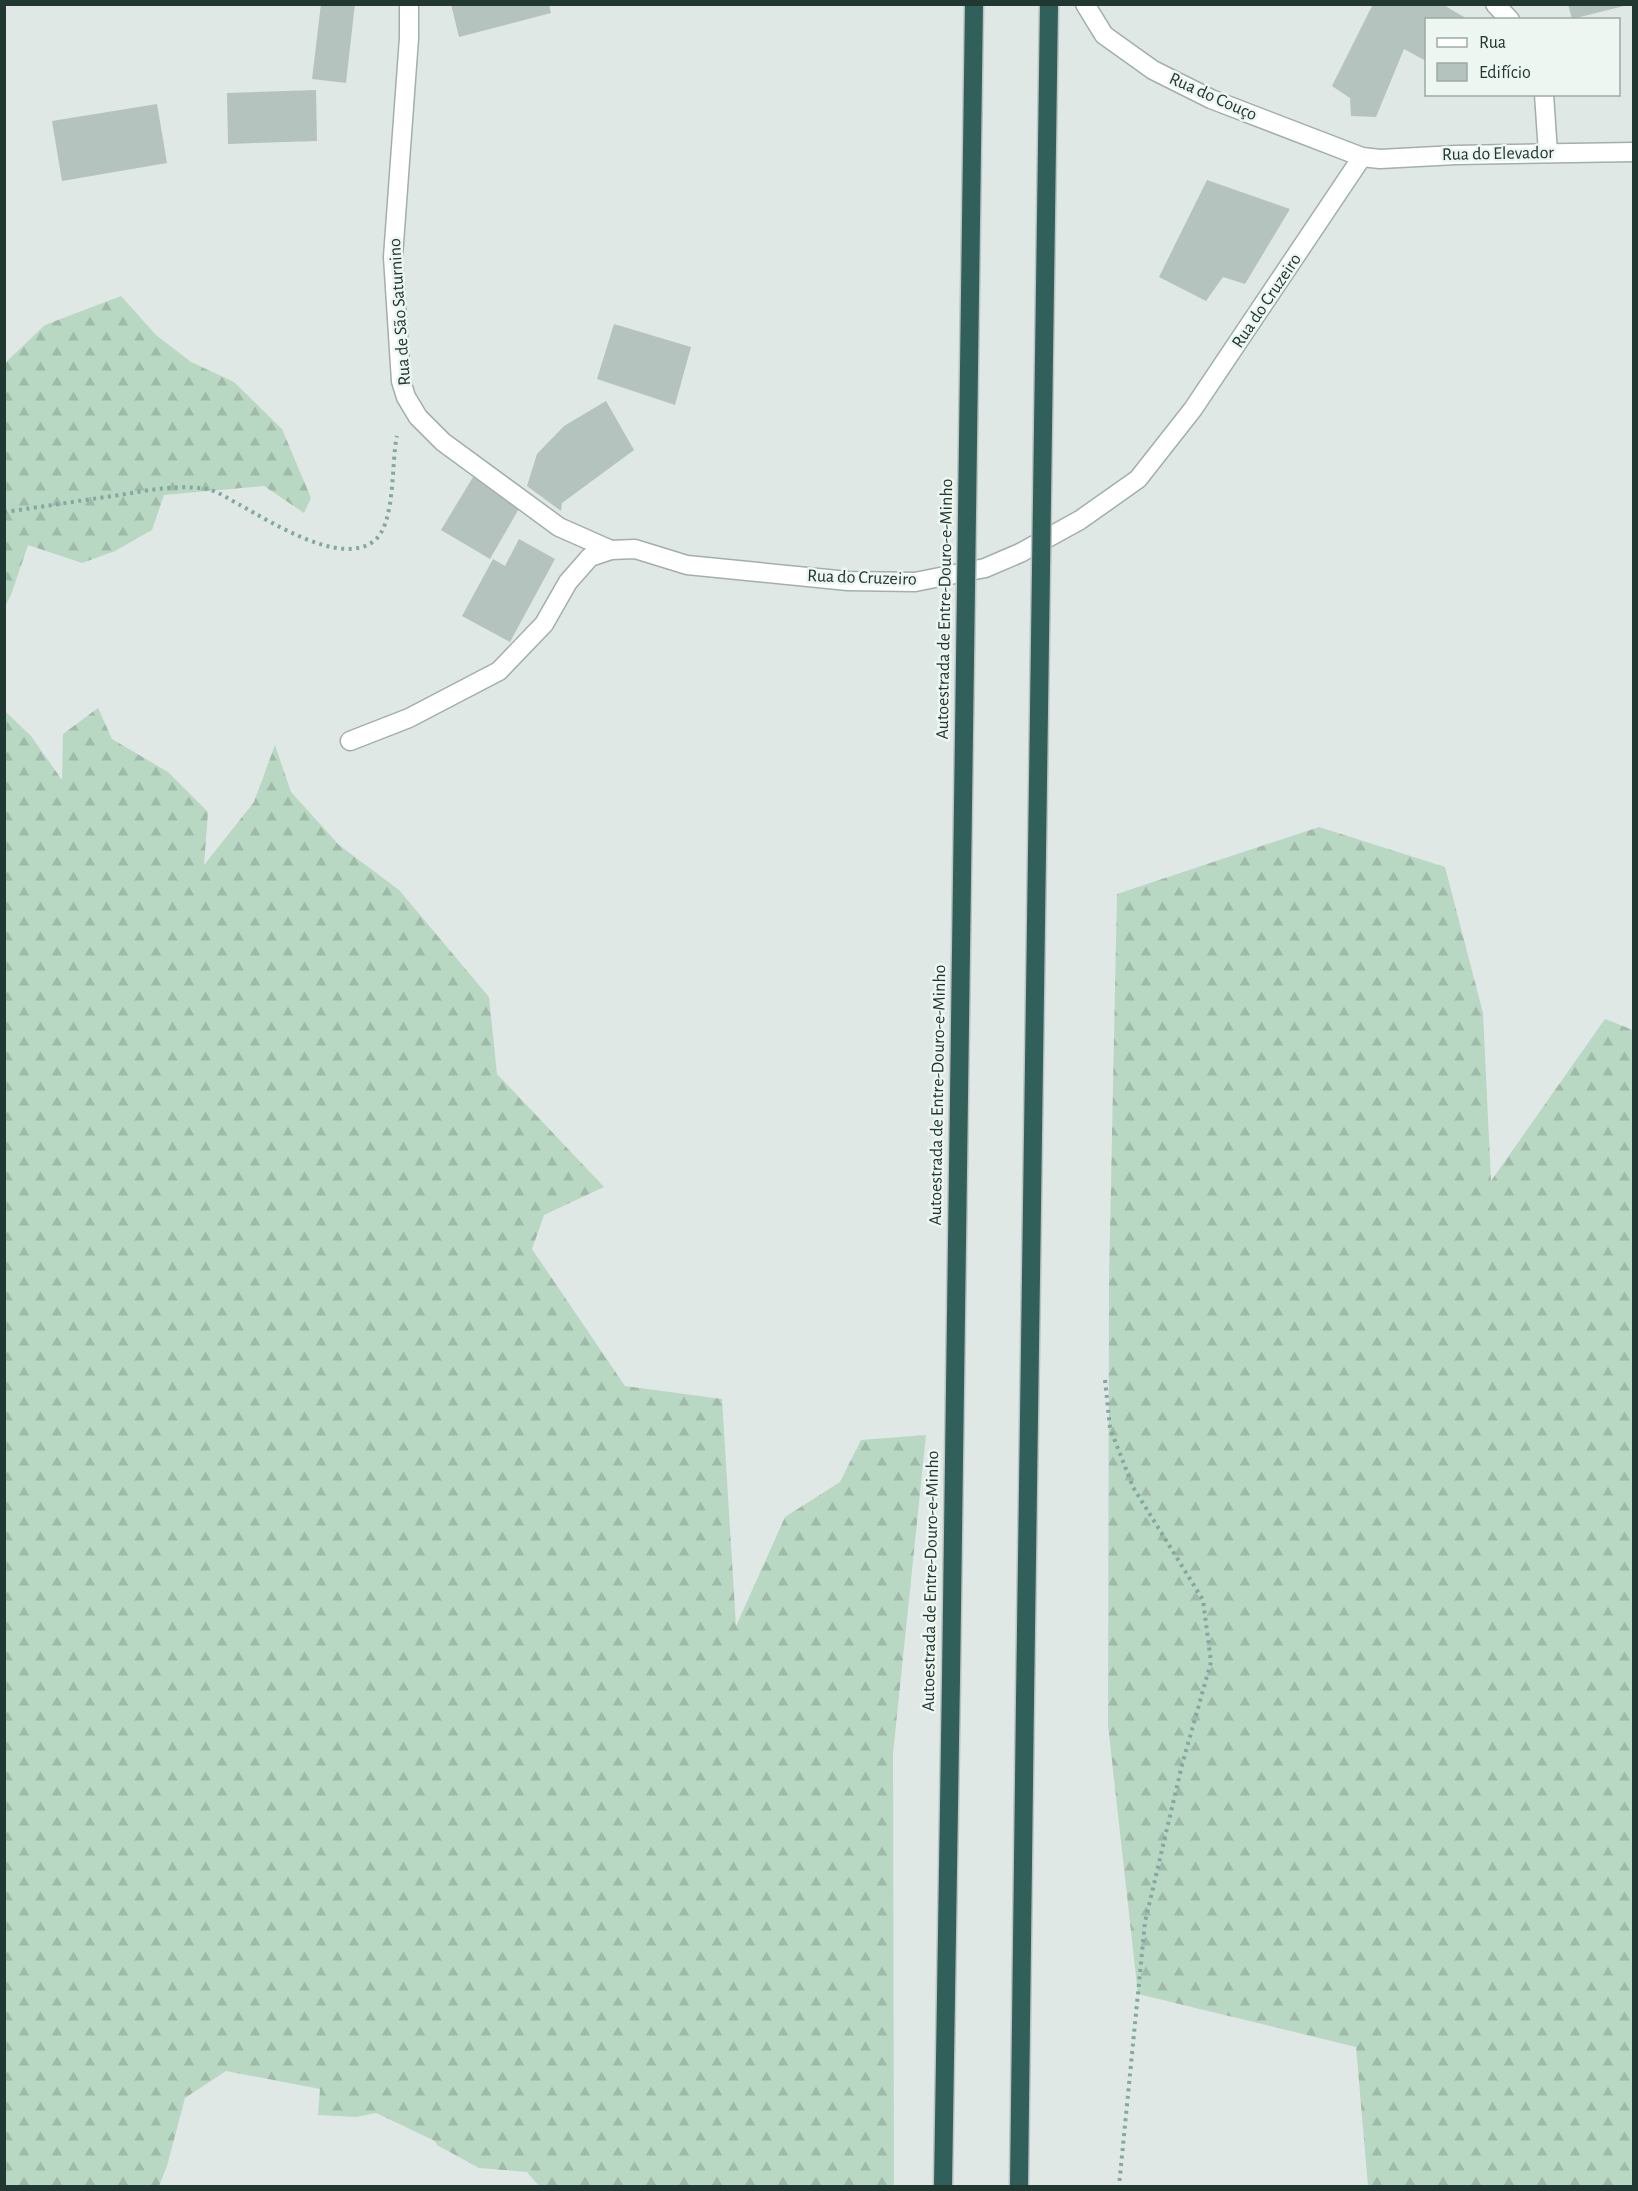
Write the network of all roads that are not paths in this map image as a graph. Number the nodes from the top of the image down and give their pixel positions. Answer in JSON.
{"nodes":[{"id":1,"x":409,"y":4,"type":"edge"},
{"id":2,"x":974,"y":4,"type":"edge"},
{"id":3,"x":1049,"y":4,"type":"edge"},
{"id":4,"x":1085,"y":4,"type":"edge"},
{"id":5,"x":1495,"y":4,"type":"edge"},
{"id":6,"x":1508,"y":18,"type":"edge"},
{"id":7,"x":1544,"y":96,"type":"edge"},
{"id":8,"x":1634,"y":152,"type":"edge"},
{"id":9,"x":1548,"y":153,"type":"junction"},
{"id":10,"x":1362,"y":157,"type":"junction"},
{"id":11,"x":611,"y":550,"type":"junction"},
{"id":12,"x":350,"y":741,"type":"dead end"},
{"id":13,"x":943,"y":2187,"type":"edge"},
{"id":14,"x":1020,"y":2187,"type":"edge"}],
"edges":[{"from":1,"to":11,"type":"street","name":"Rua de São Saturnino"},
{"from":2,"to":13,"type":"highway","name":"Autoestrada de Entre-Douro-e-Minho","bridge":true},
{"from":3,"to":14,"type":"highway","bridge":true},
{"from":4,"to":10,"type":"street","name":"Rua do Couço"},
{"from":5,"to":6,"type":"street"},
{"from":7,"to":9,"type":"street"},
{"from":8,"to":9,"type":"street","name":"Rua do Elevador"},
{"from":9,"to":10,"type":"street","name":"Rua do Elevador"},
{"from":10,"to":11,"type":"street","name":"Rua do Cruzeiro"},
{"from":11,"to":12,"type":"street","name":"Rua do Cruzeiro"}]}
